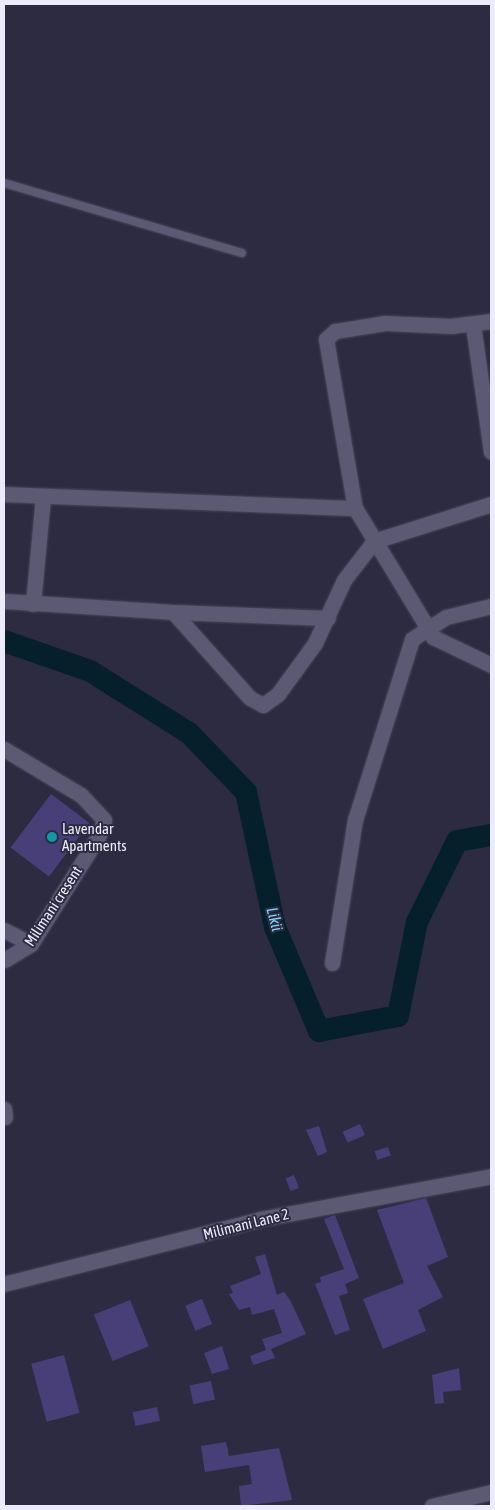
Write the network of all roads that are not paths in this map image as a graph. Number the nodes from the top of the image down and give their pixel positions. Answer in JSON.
{"nodes":[{"id":1,"x":4,"y":183,"type":"edge"},
{"id":2,"x":242,"y":253,"type":"dead end"},
{"id":3,"x":491,"y":321,"type":"edge"},
{"id":4,"x":473,"y":325,"type":"junction"},
{"id":5,"x":487,"y":392,"type":"edge"},
{"id":6,"x":491,"y":452,"type":"edge"},
{"id":7,"x":4,"y":494,"type":"edge"},
{"id":8,"x":43,"y":496,"type":"junction"},
{"id":9,"x":491,"y":498,"type":"edge"},
{"id":10,"x":491,"y":504,"type":"edge"},
{"id":11,"x":355,"y":508,"type":"junction"},
{"id":12,"x":374,"y":541,"type":"junction"},
{"id":13,"x":4,"y":601,"type":"edge"},
{"id":14,"x":33,"y":604,"type":"junction"},
{"id":15,"x":491,"y":606,"type":"edge"},
{"id":16,"x":173,"y":612,"type":"junction"},
{"id":17,"x":328,"y":618,"type":"junction"},
{"id":18,"x":426,"y":627,"type":"junction"},
{"id":19,"x":491,"y":665,"type":"edge"},
{"id":20,"x":4,"y":750,"type":"edge"},
{"id":21,"x":4,"y":930,"type":"edge"},
{"id":22,"x":31,"y":944,"type":"junction"},
{"id":23,"x":4,"y":960,"type":"edge"},
{"id":24,"x":332,"y":963,"type":"dead end"},
{"id":25,"x":490,"y":1178,"type":"edge"},
{"id":26,"x":4,"y":1284,"type":"edge"},
{"id":27,"x":491,"y":1492,"type":"edge"},
{"id":28,"x":432,"y":1506,"type":"edge"}],
"edges":[{"from":1,"to":2,"type":"lane"},
{"from":3,"to":4,"type":"street"},
{"from":4,"to":5,"type":"street"},
{"from":4,"to":11,"type":"street"},
{"from":5,"to":6,"type":"street"},
{"from":7,"to":8,"type":"street"},
{"from":8,"to":11,"type":"street"},
{"from":8,"to":14,"type":"street"},
{"from":9,"to":10,"type":"street"},
{"from":10,"to":12,"type":"street"},
{"from":11,"to":12,"type":"street"},
{"from":12,"to":17,"type":"street"},
{"from":12,"to":18,"type":"street"},
{"from":13,"to":14,"type":"street"},
{"from":14,"to":16,"type":"street"},
{"from":15,"to":18,"type":"street"},
{"from":16,"to":17,"type":"street"},
{"from":16,"to":17,"type":"street"},
{"from":18,"to":19,"type":"street"},
{"from":18,"to":24,"type":"street"},
{"from":20,"to":22,"type":"street","name":"Milimani cresent"},
{"from":21,"to":22,"type":"street"},
{"from":22,"to":23,"type":"street","name":"Milimani cresent"},
{"from":25,"to":26,"type":"street","name":"Milimani Lane 2"},
{"from":27,"to":28,"type":"street"}]}
